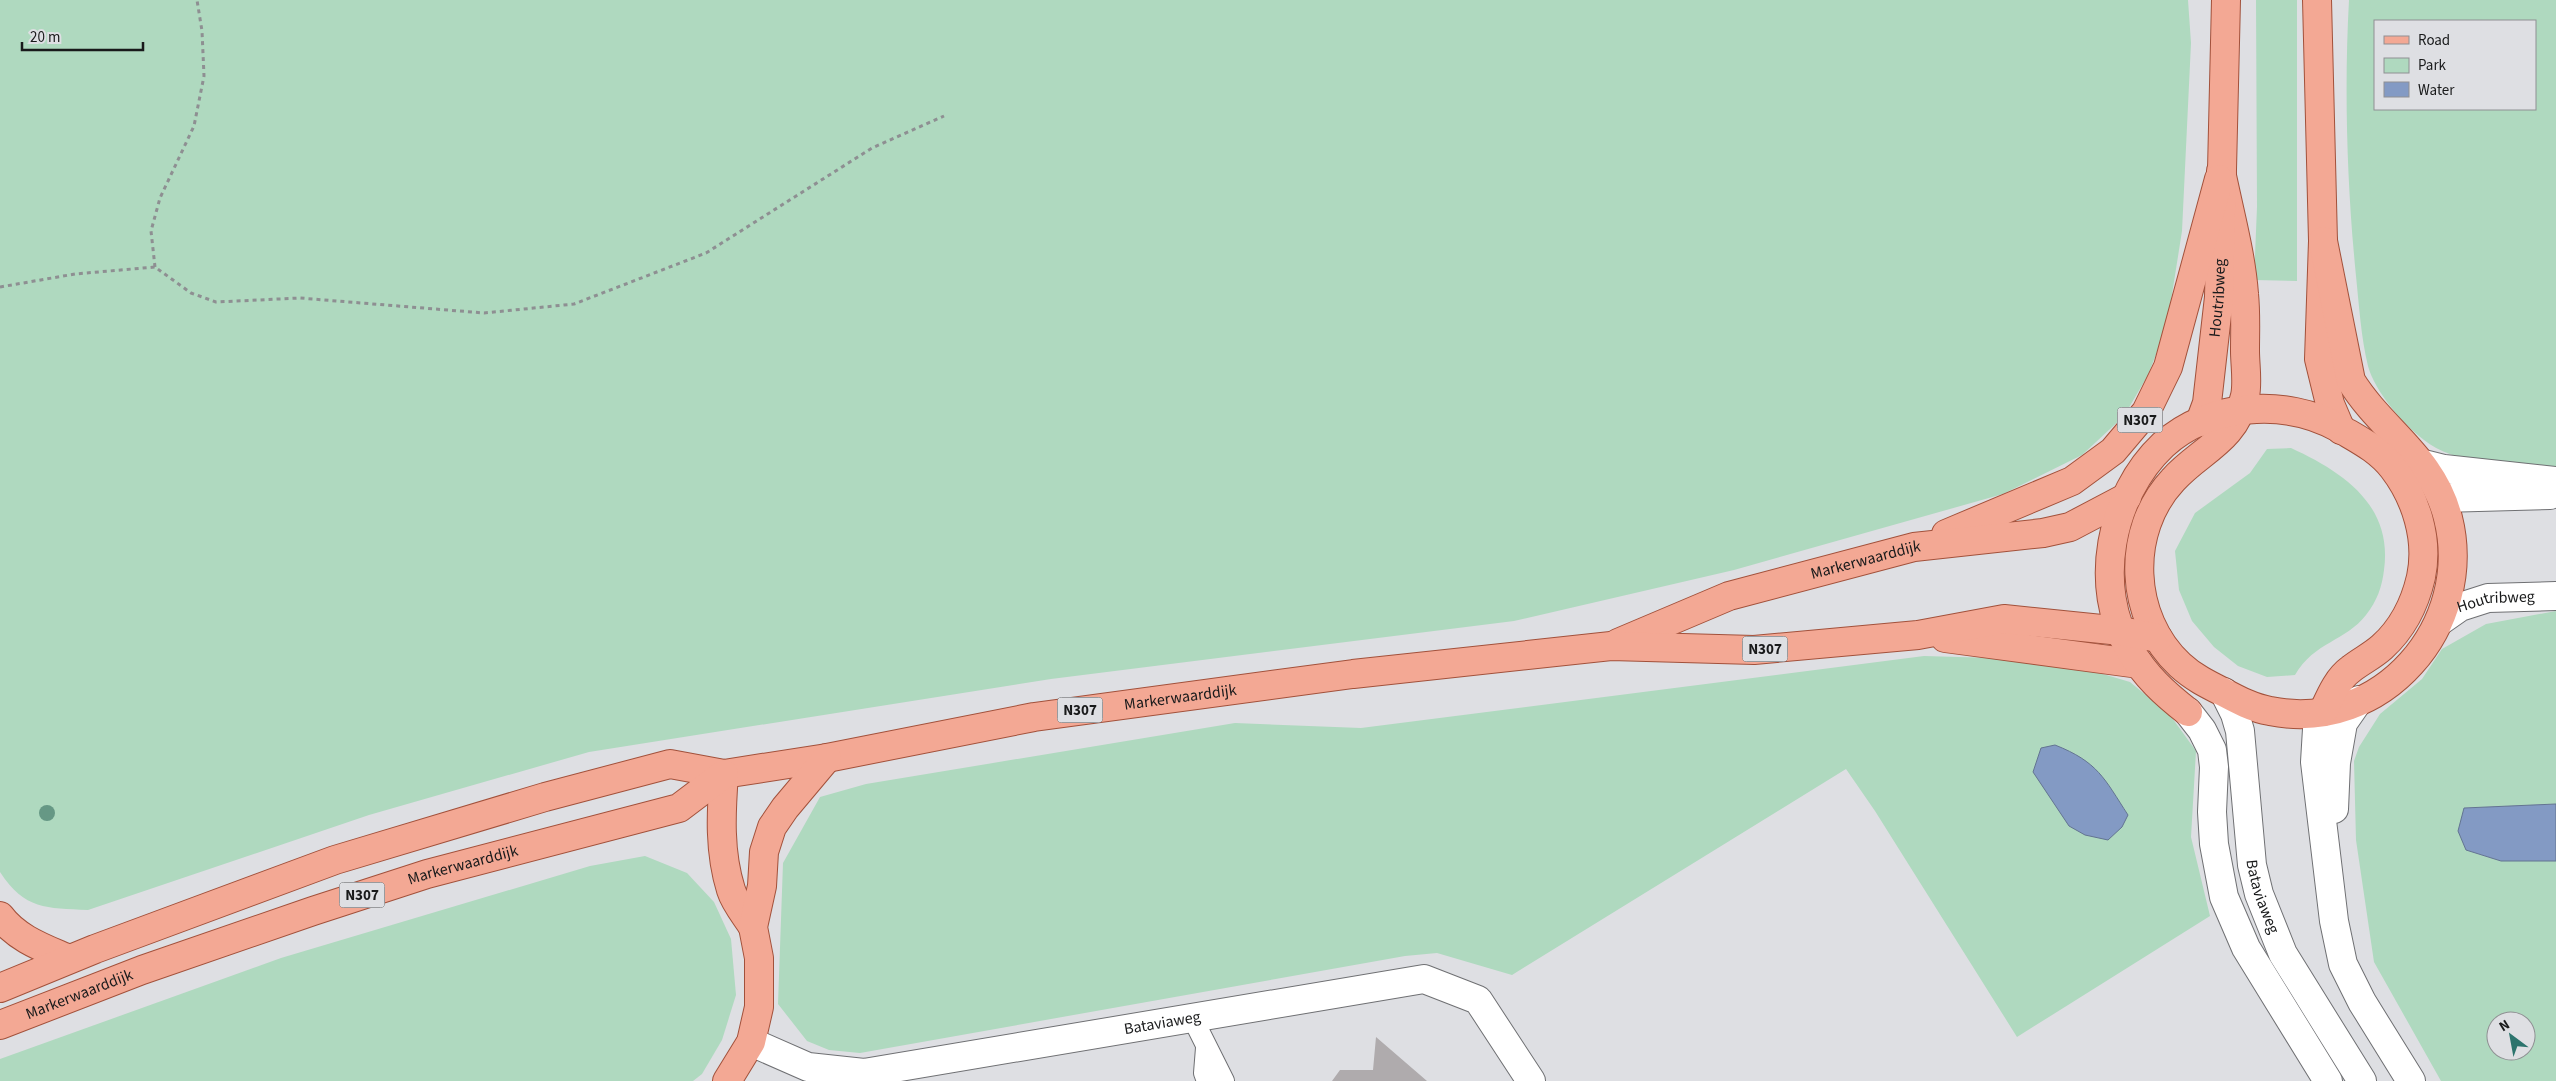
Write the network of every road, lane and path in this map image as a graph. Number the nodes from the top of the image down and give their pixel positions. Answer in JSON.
{"nodes":[{"id":1,"x":197,"y":0,"type":"edge"},
{"id":2,"x":2226,"y":0,"type":"edge"},
{"id":3,"x":2317,"y":0,"type":"edge"},
{"id":4,"x":944,"y":116,"type":"dead end"},
{"id":5,"x":2221,"y":171,"type":"junction"},
{"id":6,"x":2323,"y":241,"type":"junction"},
{"id":7,"x":155,"y":267,"type":"junction"},
{"id":8,"x":0,"y":286,"type":"edge"},
{"id":9,"x":2240,"y":410,"type":"junction"},
{"id":10,"x":2200,"y":422,"type":"junction"},
{"id":11,"x":2341,"y":430,"type":"junction"},
{"id":12,"x":2424,"y":464,"type":"junction"},
{"id":13,"x":2556,"y":481,"type":"edge"},
{"id":14,"x":2410,"y":495,"type":"junction"},
{"id":15,"x":2556,"y":495,"type":"edge"},
{"id":16,"x":2127,"y":497,"type":"junction"},
{"id":17,"x":2442,"y":498,"type":"junction"},
{"id":18,"x":1914,"y":547,"type":"junction"},
{"id":19,"x":2556,"y":596,"type":"edge"},
{"id":20,"x":2440,"y":621,"type":"junction"},
{"id":21,"x":2121,"y":631,"type":"junction"},
{"id":22,"x":1918,"y":635,"type":"junction"},
{"id":23,"x":2158,"y":638,"type":"junction"},
{"id":24,"x":1611,"y":646,"type":"junction"},
{"id":25,"x":2139,"y":664,"type":"junction"},
{"id":26,"x":2224,"y":692,"type":"junction"},
{"id":27,"x":2359,"y":700,"type":"junction"},
{"id":28,"x":2188,"y":712,"type":"joint"},
{"id":29,"x":2323,"y":712,"type":"junction"},
{"id":30,"x":827,"y":758,"type":"junction"},
{"id":31,"x":724,"y":774,"type":"junction"},
{"id":32,"x":2330,"y":885,"type":"junction"},
{"id":33,"x":0,"y":916,"type":"edge"},
{"id":34,"x":753,"y":927,"type":"junction"},
{"id":35,"x":69,"y":959,"type":"junction"},
{"id":36,"x":0,"y":988,"type":"edge"},
{"id":37,"x":1193,"y":1019,"type":"junction"},
{"id":38,"x":0,"y":1025,"type":"edge"},
{"id":39,"x":751,"y":1042,"type":"junction"},
{"id":40,"x":1206,"y":1046,"type":"junction"},
{"id":41,"x":727,"y":1081,"type":"edge"},
{"id":42,"x":1207,"y":1081,"type":"edge"},
{"id":43,"x":1224,"y":1081,"type":"edge"},
{"id":44,"x":1531,"y":1081,"type":"edge"},
{"id":45,"x":2328,"y":1081,"type":"edge"},
{"id":46,"x":2362,"y":1081,"type":"edge"},
{"id":47,"x":2411,"y":1081,"type":"edge"}],
"edges":[{"from":1,"to":7,"type":"path"},
{"from":2,"to":5,"type":"main road","name":"Houtribweg","number":"N307"},
{"from":3,"to":6,"type":"main road","number":"N307"},
{"from":4,"to":7,"type":"path"},
{"from":5,"to":9,"type":"main road","name":"Houtribweg","number":"N307"},
{"from":5,"to":10,"type":"main road","name":"Houtribweg","number":"N307"},
{"from":5,"to":18,"type":"main road","number":"N307"},
{"from":6,"to":11,"type":"main road","number":"N307"},
{"from":6,"to":12,"type":"main road","number":"N307"},
{"from":7,"to":8,"type":"path"},
{"from":9,"to":10,"type":"main road","number":"N307"},
{"from":9,"to":11,"type":"main road","number":"N307"},
{"from":9,"to":23,"type":"main road","number":"N307"},
{"from":10,"to":16,"type":"main road","number":"N307"},
{"from":11,"to":14,"type":"main road","number":"N307"},
{"from":12,"to":13,"type":"street"},
{"from":12,"to":17,"type":"main road","number":"N307"},
{"from":14,"to":17,"type":"main road"},
{"from":14,"to":29,"type":"main road","number":"N307"},
{"from":15,"to":17,"type":"street"},
{"from":16,"to":18,"type":"main road","name":"Markerwaarddijk","number":"N307"},
{"from":16,"to":21,"type":"main road","number":"N307"},
{"from":17,"to":20,"type":"main road","number":"N307"},
{"from":18,"to":24,"type":"main road","name":"Markerwaarddijk","number":"N307"},
{"from":19,"to":20,"type":"street","name":"Houtribweg"},
{"from":20,"to":27,"type":"main road","number":"N307"},
{"from":21,"to":22,"type":"main road","name":"Markerwaarddijk","number":"N307"},
{"from":21,"to":23,"type":"main road","number":"N307"},
{"from":21,"to":25,"type":"main road","number":"N307"},
{"from":22,"to":24,"type":"main road","name":"Markerwaarddijk","number":"N307"},
{"from":22,"to":25,"type":"main road","name":"Markerwaarddijk","number":"N307"},
{"from":23,"to":26,"type":"main road","number":"N307"},
{"from":24,"to":30,"type":"main road","name":"Markerwaarddijk","number":"N307"},
{"from":25,"to":28,"type":"main road","number":"N307"},
{"from":26,"to":29,"type":"main road","number":"N307"},
{"from":26,"to":46,"type":"street","name":"Bataviaweg"},
{"from":27,"to":29,"type":"main road","number":"N307"},
{"from":27,"to":32,"type":"street"},
{"from":28,"to":45,"type":"street","name":"Bataviaweg"},
{"from":29,"to":32,"type":"street"},
{"from":30,"to":31,"type":"main road","name":"Markerwaarddijk","number":"N307"},
{"from":30,"to":34,"type":"main road"},
{"from":31,"to":34,"type":"main road"},
{"from":31,"to":35,"type":"main road","name":"Markerwaarddijk","number":"N307"},
{"from":31,"to":38,"type":"main road","name":"Markerwaarddijk","number":"N307"},
{"from":32,"to":47,"type":"street"},
{"from":33,"to":35,"type":"main road"},
{"from":34,"to":39,"type":"main road"},
{"from":35,"to":36,"type":"main road","name":"Markerwaarddijk","number":"N307"},
{"from":37,"to":39,"type":"street","name":"Bataviaweg"},
{"from":37,"to":40,"type":"lane"},
{"from":37,"to":44,"type":"street","name":"Bataviaweg"},
{"from":39,"to":41,"type":"main road"},
{"from":40,"to":42,"type":"lane"},
{"from":40,"to":43,"type":"lane"}]}
